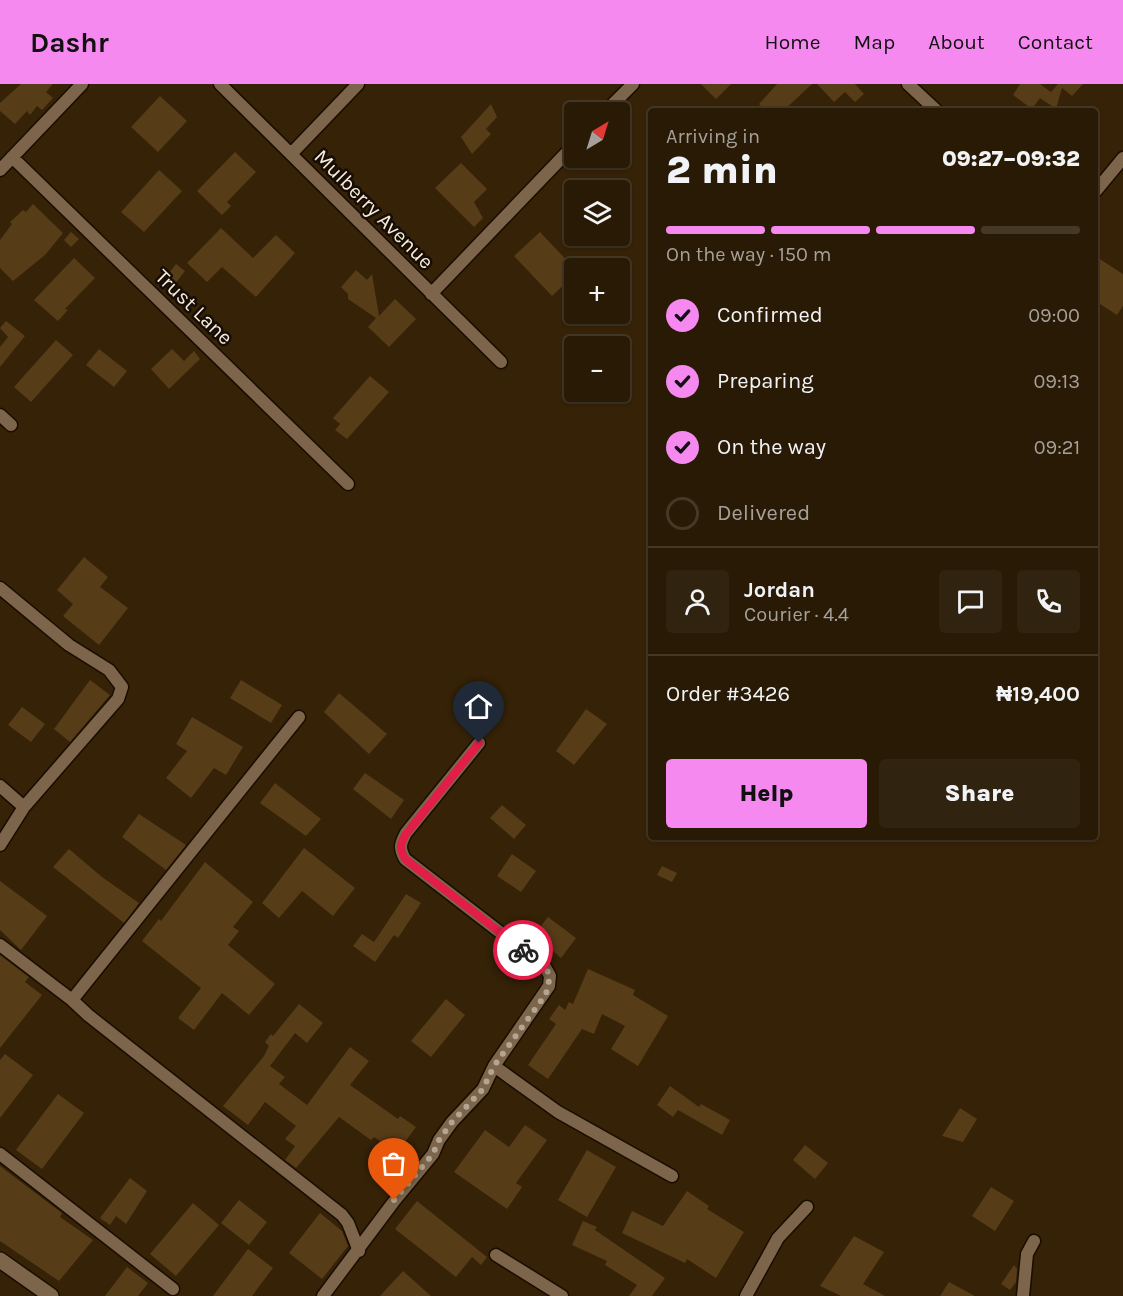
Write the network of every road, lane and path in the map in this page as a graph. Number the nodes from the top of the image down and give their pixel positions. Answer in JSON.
{"nodes":[{"id":1,"x":82,"y":84,"type":"edge"},
{"id":2,"x":220,"y":84,"type":"edge"},
{"id":3,"x":358,"y":84,"type":"edge"},
{"id":4,"x":633,"y":84,"type":"edge"},
{"id":5,"x":908,"y":84,"type":"edge"},
{"id":6,"x":615,"y":102,"type":"edge"},
{"id":7,"x":934,"y":108,"type":"edge"},
{"id":8,"x":291,"y":154,"type":"junction"},
{"id":9,"x":564,"y":155,"type":"edge"},
{"id":10,"x":12,"y":157,"type":"junction"},
{"id":11,"x":1123,"y":158,"type":"edge"},
{"id":12,"x":0,"y":170,"type":"edge"},
{"id":13,"x":1098,"y":188,"type":"edge"},
{"id":14,"x":431,"y":294,"type":"junction"},
{"id":15,"x":501,"y":362,"type":"dead end"},
{"id":16,"x":0,"y":415,"type":"edge"},
{"id":17,"x":11,"y":426,"type":"dead end"},
{"id":18,"x":348,"y":484,"type":"dead end"},
{"id":19,"x":0,"y":588,"type":"edge"},
{"id":20,"x":299,"y":717,"type":"dead end"},
{"id":21,"x":479,"y":743,"type":"dead end"},
{"id":22,"x":0,"y":786,"type":"edge"},
{"id":23,"x":24,"y":807,"type":"junction"},
{"id":24,"x":0,"y":845,"type":"edge"},
{"id":25,"x":0,"y":945,"type":"edge"},
{"id":26,"x":72,"y":1000,"type":"junction"},
{"id":27,"x":494,"y":1066,"type":"junction"},
{"id":28,"x":0,"y":1154,"type":"edge"},
{"id":29,"x":672,"y":1176,"type":"dead end"},
{"id":30,"x":807,"y":1207,"type":"dead end"},
{"id":31,"x":1034,"y":1241,"type":"dead end"},
{"id":32,"x":358,"y":1251,"type":"junction"},
{"id":33,"x":496,"y":1255,"type":"dead end"},
{"id":34,"x":0,"y":1260,"type":"edge"},
{"id":35,"x":173,"y":1289,"type":"dead end"},
{"id":36,"x":51,"y":1296,"type":"edge"},
{"id":37,"x":323,"y":1296,"type":"edge"},
{"id":38,"x":562,"y":1296,"type":"edge"},
{"id":39,"x":746,"y":1296,"type":"edge"},
{"id":40,"x":1023,"y":1296,"type":"edge"}],
"edges":[{"from":1,"to":10,"type":"street"},
{"from":2,"to":8,"type":"street","name":"Mulberry Avenue"},
{"from":3,"to":8,"type":"street"},
{"from":4,"to":6,"type":"street"},
{"from":5,"to":7,"type":"street"},
{"from":8,"to":14,"type":"street","name":"Mulberry Avenue"},
{"from":9,"to":14,"type":"street"},
{"from":10,"to":12,"type":"street"},
{"from":10,"to":18,"type":"street","name":"Trust Lane"},
{"from":11,"to":13,"type":"street"},
{"from":14,"to":15,"type":"street","name":"Mulberry Avenue"},
{"from":16,"to":17,"type":"street"},
{"from":19,"to":23,"type":"street"},
{"from":20,"to":26,"type":"street"},
{"from":21,"to":27,"type":"street"},
{"from":22,"to":23,"type":"street"},
{"from":23,"to":24,"type":"street"},
{"from":25,"to":26,"type":"street"},
{"from":26,"to":32,"type":"street"},
{"from":27,"to":29,"type":"street"},
{"from":27,"to":32,"type":"street"},
{"from":28,"to":35,"type":"street"},
{"from":30,"to":39,"type":"street"},
{"from":31,"to":40,"type":"street"},
{"from":32,"to":37,"type":"street"},
{"from":33,"to":38,"type":"street"},
{"from":34,"to":36,"type":"street"}]}
